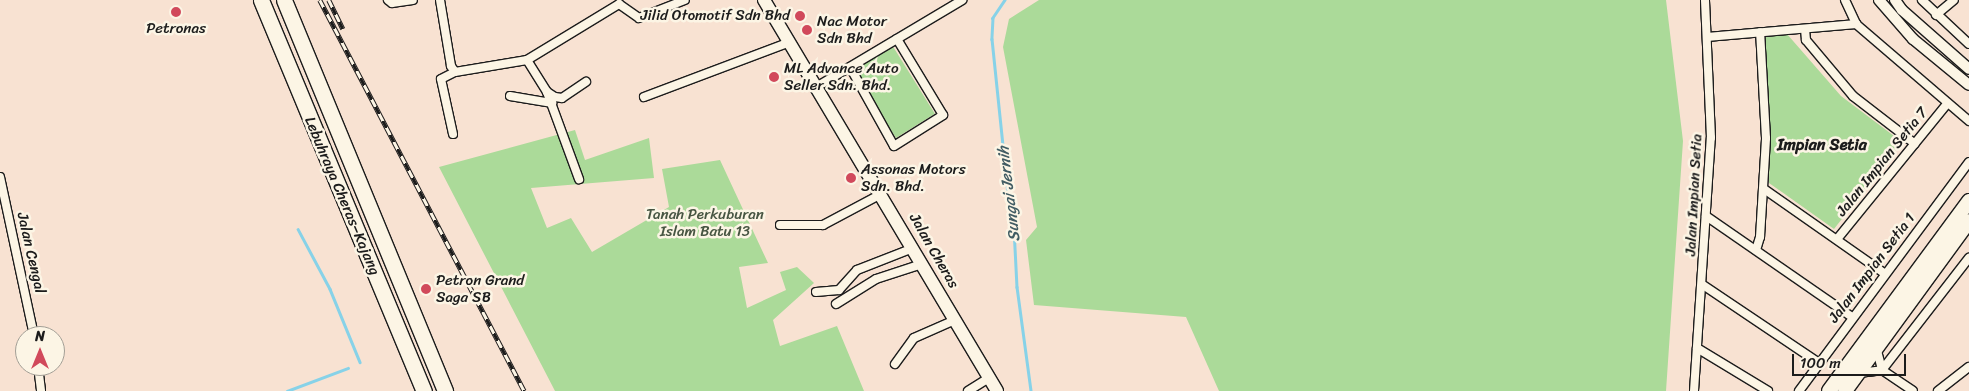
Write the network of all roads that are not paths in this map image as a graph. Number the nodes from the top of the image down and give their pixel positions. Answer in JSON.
{"nodes":[{"id":1,"x":261,"y":0,"type":"edge"},
{"id":2,"x":284,"y":0,"type":"edge"},
{"id":3,"x":388,"y":0,"type":"edge"},
{"id":4,"x":413,"y":0,"type":"edge"},
{"id":5,"x":440,"y":0,"type":"edge"},
{"id":6,"x":685,"y":0,"type":"edge"},
{"id":7,"x":764,"y":0,"type":"edge"},
{"id":8,"x":962,"y":0,"type":"edge"},
{"id":9,"x":1705,"y":0,"type":"edge"},
{"id":10,"x":1845,"y":0,"type":"edge"},
{"id":11,"x":1879,"y":0,"type":"edge"},
{"id":12,"x":1896,"y":0,"type":"edge"},
{"id":13,"x":1922,"y":0,"type":"edge"},
{"id":14,"x":1954,"y":0,"type":"edge"},
{"id":15,"x":1936,"y":15,"type":"junction"},
{"id":16,"x":1856,"y":24,"type":"junction"},
{"id":17,"x":1805,"y":29,"type":"junction"},
{"id":18,"x":1760,"y":32,"type":"junction"},
{"id":19,"x":1707,"y":37,"type":"junction"},
{"id":20,"x":897,"y":39,"type":"junction"},
{"id":21,"x":790,"y":42,"type":"junction"},
{"id":22,"x":1969,"y":44,"type":"edge"},
{"id":23,"x":527,"y":60,"type":"junction"},
{"id":24,"x":850,"y":67,"type":"junction"},
{"id":25,"x":1969,"y":69,"type":"edge"},
{"id":26,"x":455,"y":72,"type":"junction"},
{"id":27,"x":586,"y":82,"type":"dead end"},
{"id":28,"x":1969,"y":85,"type":"edge"},
{"id":29,"x":818,"y":86,"type":"junction"},
{"id":30,"x":547,"y":92,"type":"junction"},
{"id":31,"x":510,"y":96,"type":"dead end"},
{"id":32,"x":644,"y":97,"type":"dead end"},
{"id":33,"x":552,"y":103,"type":"junction"},
{"id":34,"x":1947,"y":104,"type":"junction"},
{"id":35,"x":1969,"y":121,"type":"edge"},
{"id":36,"x":453,"y":134,"type":"dead end"},
{"id":37,"x":1915,"y":144,"type":"junction"},
{"id":38,"x":1969,"y":162,"type":"edge"},
{"id":39,"x":0,"y":177,"type":"edge"},
{"id":40,"x":579,"y":179,"type":"dead end"},
{"id":41,"x":1764,"y":189,"type":"junction"},
{"id":42,"x":881,"y":194,"type":"junction"},
{"id":43,"x":1969,"y":202,"type":"edge"},
{"id":44,"x":1706,"y":216,"type":"junction"},
{"id":45,"x":1969,"y":221,"type":"edge"},
{"id":46,"x":780,"y":225,"type":"dead end"},
{"id":47,"x":1838,"y":238,"type":"junction"},
{"id":48,"x":913,"y":248,"type":"junction"},
{"id":49,"x":1756,"y":250,"type":"junction"},
{"id":50,"x":1969,"y":258,"type":"edge"},
{"id":51,"x":922,"y":264,"type":"junction"},
{"id":52,"x":1884,"y":273,"type":"junction"},
{"id":53,"x":1703,"y":285,"type":"junction"},
{"id":54,"x":816,"y":292,"type":"dead end"},
{"id":55,"x":836,"y":304,"type":"dead end"},
{"id":56,"x":1852,"y":317,"type":"junction"},
{"id":57,"x":955,"y":320,"type":"junction"},
{"id":58,"x":32,"y":326,"type":"edge"},
{"id":59,"x":1876,"y":347,"type":"junction"},
{"id":60,"x":1697,"y":348,"type":"junction"},
{"id":61,"x":1820,"y":363,"type":"junction"},
{"id":62,"x":895,"y":364,"type":"dead end"},
{"id":63,"x":1969,"y":366,"type":"edge"},
{"id":64,"x":1882,"y":370,"type":"junction"},
{"id":65,"x":1858,"y":373,"type":"junction"},
{"id":66,"x":39,"y":376,"type":"edge"},
{"id":67,"x":989,"y":378,"type":"junction"},
{"id":68,"x":41,"y":391,"type":"edge"},
{"id":69,"x":424,"y":391,"type":"edge"},
{"id":70,"x":445,"y":391,"type":"edge"},
{"id":71,"x":968,"y":391,"type":"edge"},
{"id":72,"x":997,"y":391,"type":"edge"},
{"id":73,"x":1694,"y":391,"type":"edge"},
{"id":74,"x":1768,"y":391,"type":"edge"},
{"id":75,"x":1800,"y":391,"type":"edge"},
{"id":76,"x":1829,"y":391,"type":"edge"},
{"id":77,"x":1845,"y":391,"type":"edge"},
{"id":78,"x":1913,"y":391,"type":"edge"},
{"id":79,"x":1938,"y":391,"type":"edge"}],
"edges":[{"from":1,"to":69,"type":"highway","name":"Lebuhraya Cheras–Kajang"},
{"from":2,"to":70,"type":"highway","name":"Lebuhraya Cheras–Kajang"},
{"from":3,"to":4,"type":"street"},
{"from":5,"to":26,"type":"street"},
{"from":6,"to":23,"type":"street"},
{"from":7,"to":21,"type":"main road","name":"Jalan Cheras"},
{"from":8,"to":20,"type":"street"},
{"from":9,"to":19,"type":"street","name":"Jalan Impian Setia"},
{"from":10,"to":16,"type":"street"},
{"from":11,"to":28,"type":"street"},
{"from":12,"to":25,"type":"street"},
{"from":13,"to":15,"type":"street"},
{"from":14,"to":15,"type":"street"},
{"from":15,"to":22,"type":"street"},
{"from":16,"to":17,"type":"street"},
{"from":16,"to":34,"type":"street"},
{"from":17,"to":18,"type":"street"},
{"from":17,"to":37,"type":"street"},
{"from":18,"to":19,"type":"street"},
{"from":18,"to":41,"type":"street"},
{"from":19,"to":44,"type":"street","name":"Jalan Impian Setia"},
{"from":20,"to":24,"type":"street"},
{"from":20,"to":24,"type":"street"},
{"from":21,"to":29,"type":"main road","name":"Jalan Cheras"},
{"from":21,"to":32,"type":"street"},
{"from":23,"to":26,"type":"street"},
{"from":23,"to":30,"type":"street"},
{"from":24,"to":29,"type":"street"},
{"from":26,"to":36,"type":"street"},
{"from":27,"to":30,"type":"street"},
{"from":29,"to":42,"type":"main road","name":"Jalan Cheras"},
{"from":30,"to":33,"type":"street"},
{"from":31,"to":33,"type":"street"},
{"from":33,"to":40,"type":"street"},
{"from":34,"to":35,"type":"street"},
{"from":34,"to":37,"type":"street","name":"Jalan Impian Setia 7"},
{"from":37,"to":47,"type":"street","name":"Jalan Impian Setia 7"},
{"from":38,"to":52,"type":"street","name":"Jalan Impian Setia 1"},
{"from":39,"to":58,"type":"street","name":"Jalan Cengal"},
{"from":41,"to":47,"type":"street"},
{"from":41,"to":49,"type":"street"},
{"from":42,"to":46,"type":"street"},
{"from":42,"to":48,"type":"main road","name":"Jalan Cheras"},
{"from":43,"to":76,"type":"highway"},
{"from":44,"to":49,"type":"street"},
{"from":44,"to":53,"type":"street","name":"Jalan Impian Setia"},
{"from":45,"to":59,"type":"highway"},
{"from":47,"to":52,"type":"street"},
{"from":48,"to":51,"type":"main road","name":"Jalan Cheras"},
{"from":48,"to":54,"type":"street"},
{"from":49,"to":56,"type":"street"},
{"from":50,"to":64,"type":"street"},
{"from":51,"to":55,"type":"street"},
{"from":51,"to":57,"type":"main road","name":"Jalan Cheras"},
{"from":52,"to":56,"type":"street","name":"Jalan Impian Setia 1"},
{"from":53,"to":60,"type":"street","name":"Jalan Impian Setia"},
{"from":53,"to":61,"type":"street"},
{"from":56,"to":61,"type":"street","name":"Jalan Impian Setia 1"},
{"from":57,"to":62,"type":"street"},
{"from":57,"to":67,"type":"main road","name":"Jalan Cheras"},
{"from":59,"to":64,"type":"street"},
{"from":59,"to":65,"type":"highway"},
{"from":60,"to":73,"type":"street","name":"Jalan Impian Setia"},
{"from":60,"to":74,"type":"street"},
{"from":61,"to":75,"type":"street","name":"Jalan Impian Setia 1"},
{"from":63,"to":79,"type":"street"},
{"from":64,"to":65,"type":"street"},
{"from":64,"to":78,"type":"street"},
{"from":65,"to":77,"type":"highway"},
{"from":66,"to":68,"type":"street"},
{"from":67,"to":71,"type":"street"},
{"from":67,"to":72,"type":"main road","name":"Jalan Cheras"}]}
